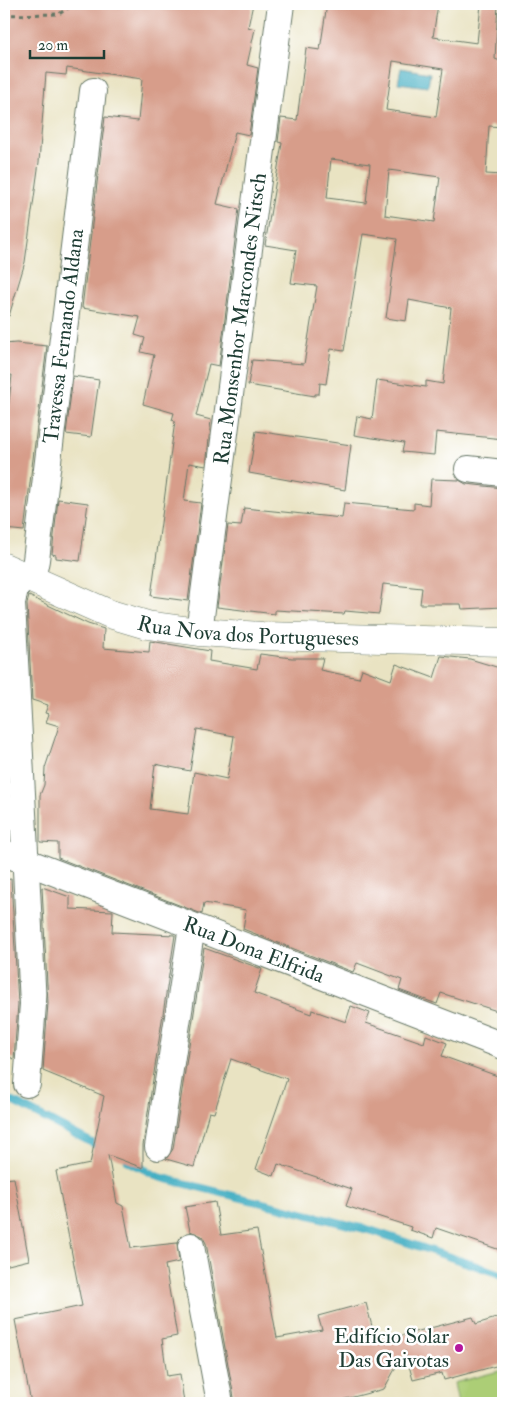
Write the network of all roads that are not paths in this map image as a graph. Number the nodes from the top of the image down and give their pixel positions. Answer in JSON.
{"nodes":[{"id":1,"x":281,"y":4,"type":"edge"},
{"id":2,"x":93,"y":91,"type":"dead end"},
{"id":3,"x":468,"y":469,"type":"dead end"},
{"id":4,"x":503,"y":473,"type":"edge"},
{"id":5,"x":18,"y":574,"type":"edge"},
{"id":6,"x":199,"y":632,"type":"junction"},
{"id":7,"x":503,"y":642,"type":"edge"},
{"id":8,"x":15,"y":857,"type":"edge"},
{"id":9,"x":192,"y":926,"type":"junction"},
{"id":10,"x":503,"y":1046,"type":"edge"},
{"id":11,"x":27,"y":1084,"type":"dead end"},
{"id":12,"x":158,"y":1147,"type":"dead end"},
{"id":13,"x":191,"y":1246,"type":"dead end"},
{"id":14,"x":220,"y":1403,"type":"edge"}],
"edges":[{"from":1,"to":6,"type":"street","name":"Rua Monsenhor Marcondes Nitsch"},
{"from":2,"to":5,"type":"street","name":"Travessa Fernando Aldana"},
{"from":3,"to":4,"type":"street"},
{"from":5,"to":6,"type":"street","name":"Rua Nova dos Portugueses"},
{"from":5,"to":8,"type":"street","name":"Travessa Fernando Aldana"},
{"from":6,"to":7,"type":"street","name":"Rua Nova dos Portugueses"},
{"from":8,"to":9,"type":"street","name":"Rua Dona Elfrida"},
{"from":8,"to":11,"type":"street","name":"Travessa Fernando Aldana"},
{"from":9,"to":10,"type":"street","name":"Rua Dona Elfrida"},
{"from":9,"to":12,"type":"street"},
{"from":13,"to":14,"type":"street"}]}
